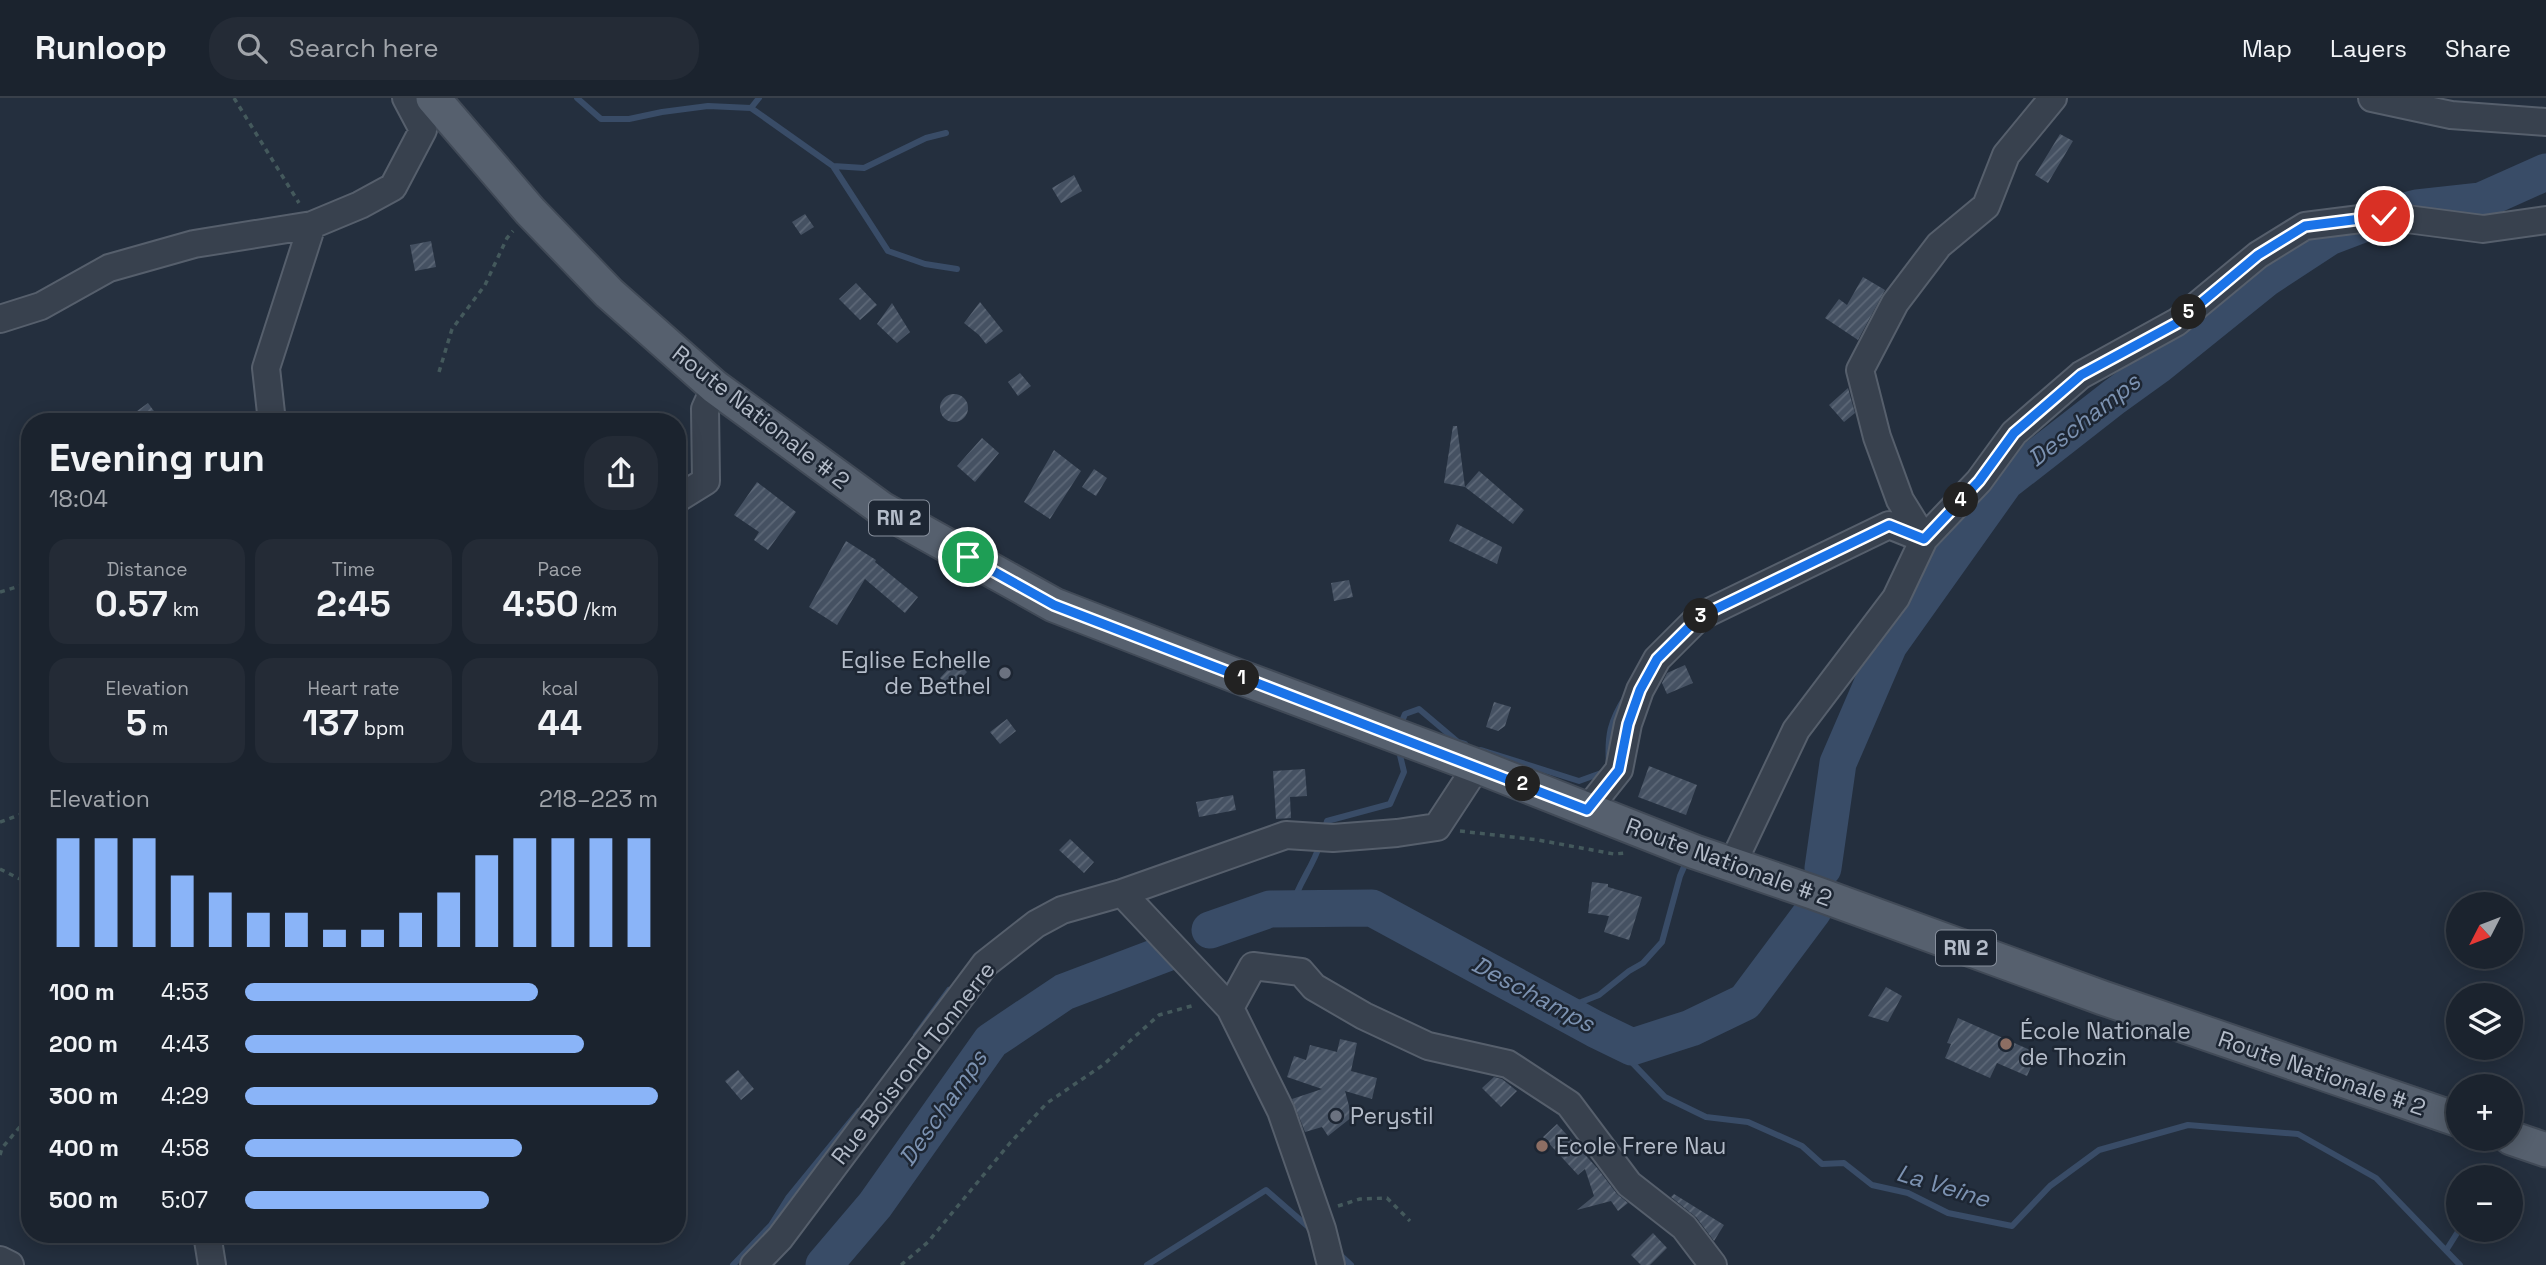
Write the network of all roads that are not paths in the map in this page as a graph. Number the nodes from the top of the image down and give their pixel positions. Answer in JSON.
{"nodes":[{"id":1,"x":406,"y":98,"type":"edge"},
{"id":2,"x":433,"y":98,"type":"edge"},
{"id":3,"x":2053,"y":98,"type":"edge"},
{"id":4,"x":2372,"y":98,"type":"edge"},
{"id":5,"x":2546,"y":122,"type":"edge"},
{"id":6,"x":2546,"y":220,"type":"edge"},
{"id":7,"x":312,"y":225,"type":"junction"},
{"id":8,"x":0,"y":318,"type":"edge"},
{"id":9,"x":715,"y":387,"type":"junction"},
{"id":10,"x":271,"y":413,"type":"edge"},
{"id":11,"x":686,"y":493,"type":"edge"},
{"id":12,"x":1924,"y":539,"type":"junction"},
{"id":13,"x":1477,"y":766,"type":"junction"},
{"id":14,"x":1587,"y":810,"type":"junction"},
{"id":15,"x":1732,"y":864,"type":"junction"},
{"id":16,"x":1122,"y":893,"type":"junction"},
{"id":17,"x":1225,"y":1003,"type":"junction"},
{"id":18,"x":2446,"y":1116,"type":"edge"},
{"id":19,"x":2523,"y":1142,"type":"edge"},
{"id":20,"x":2546,"y":1150,"type":"edge"},
{"id":21,"x":208,"y":1243,"type":"edge"},
{"id":22,"x":768,"y":1250,"type":"edge"},
{"id":23,"x":0,"y":1261,"type":"edge"},
{"id":24,"x":10,"y":1265,"type":"edge"},
{"id":25,"x":212,"y":1265,"type":"edge"},
{"id":26,"x":1331,"y":1265,"type":"edge"},
{"id":27,"x":1713,"y":1265,"type":"edge"}],
"edges":[{"from":1,"to":7,"type":"street"},
{"from":2,"to":9,"type":"main road","name":"Route Nationale # 2","number":"RN 2"},
{"from":3,"to":12,"type":"street"},
{"from":4,"to":5,"type":"street"},
{"from":6,"to":12,"type":"street"},
{"from":7,"to":8,"type":"street"},
{"from":7,"to":10,"type":"street"},
{"from":9,"to":11,"type":"street"},
{"from":9,"to":13,"type":"main road","name":"Route Nationale # 2","number":"RN 2"},
{"from":12,"to":14,"type":"street"},
{"from":12,"to":15,"type":"street"},
{"from":13,"to":14,"type":"main road","name":"Route Nationale # 2","number":"RN 2"},
{"from":13,"to":16,"type":"street","name":"Rue Boisrond Tonnerre"},
{"from":14,"to":15,"type":"main road","name":"Route Nationale # 2","number":"RN 2"},
{"from":15,"to":18,"type":"main road","name":"Route Nationale # 2","number":"RN 2"},
{"from":16,"to":17,"type":"street"},
{"from":16,"to":22,"type":"street","name":"Rue Boisrond Tonnerre"},
{"from":17,"to":26,"type":"street"},
{"from":17,"to":27,"type":"street"},
{"from":19,"to":20,"type":"main road"},
{"from":21,"to":25,"type":"street"},
{"from":23,"to":24,"type":"street"}]}
